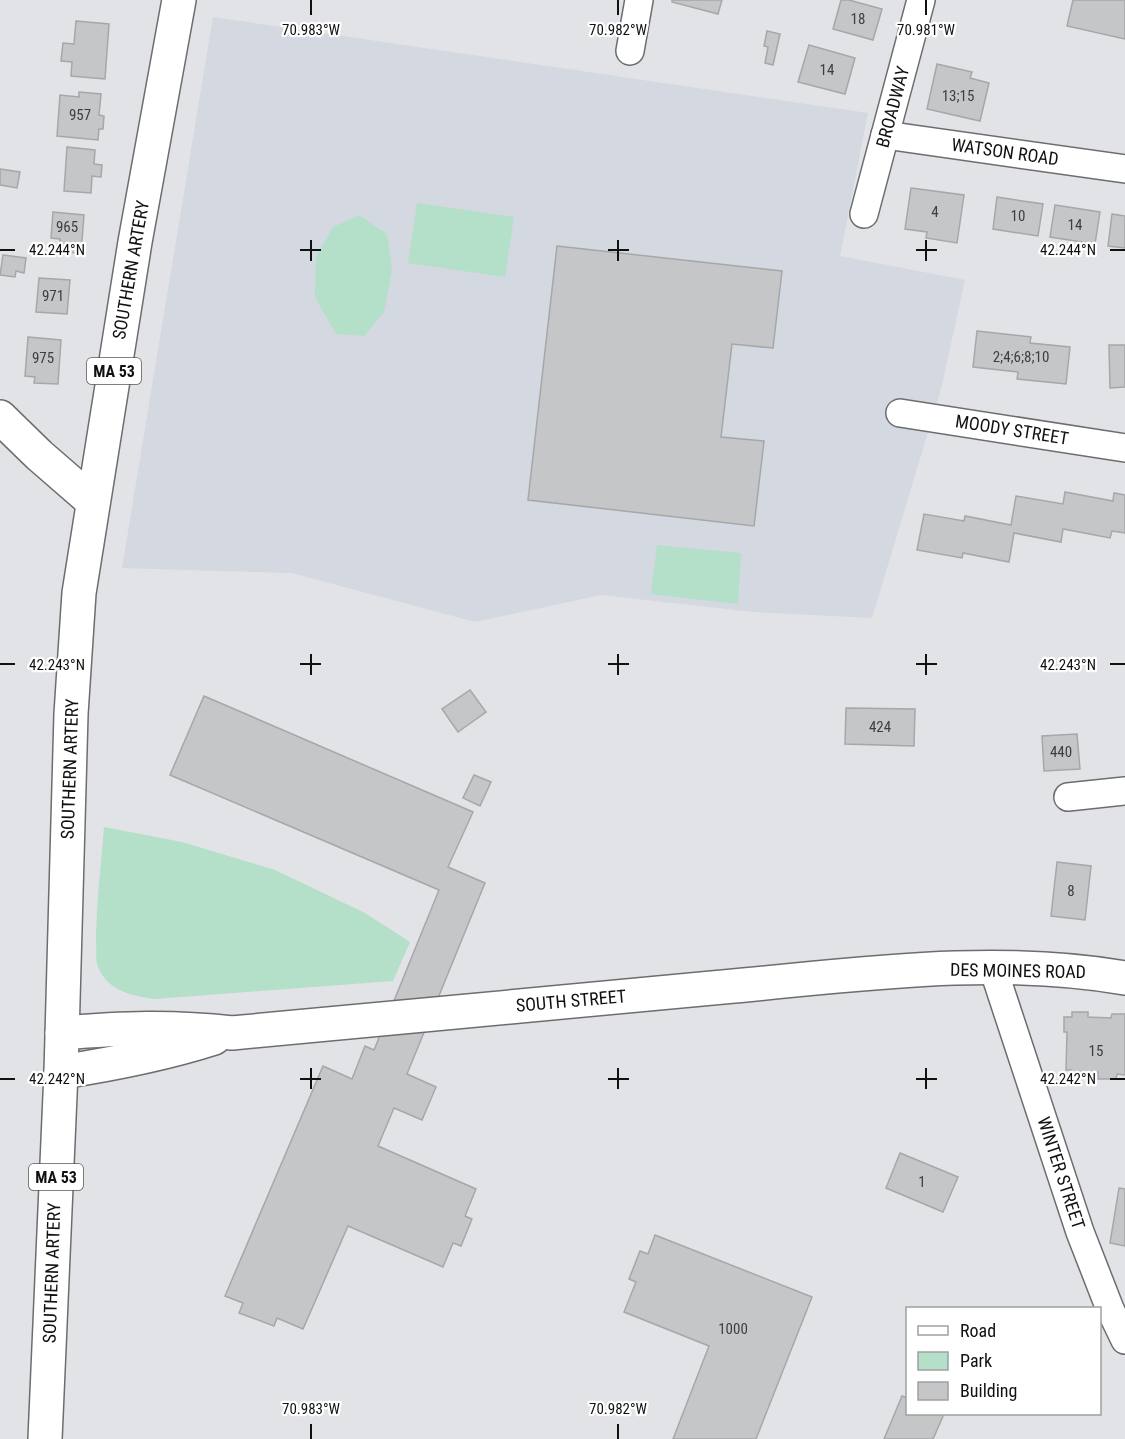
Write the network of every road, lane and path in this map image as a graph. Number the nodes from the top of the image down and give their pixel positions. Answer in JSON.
{"nodes":[{"id":1,"x":179,"y":0,"type":"edge"},
{"id":2,"x":639,"y":0,"type":"edge"},
{"id":3,"x":921,"y":0,"type":"edge"},
{"id":4,"x":630,"y":51,"type":"dead end"},
{"id":5,"x":885,"y":135,"type":"junction"},
{"id":6,"x":1125,"y":169,"type":"edge"},
{"id":7,"x":864,"y":214,"type":"dead end"},
{"id":8,"x":900,"y":413,"type":"dead end"},
{"id":9,"x":0,"y":417,"type":"edge"},
{"id":10,"x":1125,"y":448,"type":"edge"},
{"id":11,"x":92,"y":501,"type":"junction"},
{"id":12,"x":1125,"y":791,"type":"edge"},
{"id":13,"x":1068,"y":797,"type":"dead end"},
{"id":14,"x":993,"y":968,"type":"junction"},
{"id":15,"x":911,"y":970,"type":"joint"},
{"id":16,"x":1125,"y":978,"type":"edge"},
{"id":17,"x":62,"y":1033,"type":"junction"},
{"id":18,"x":232,"y":1033,"type":"junction"},
{"id":19,"x":61,"y":1072,"type":"junction"},
{"id":20,"x":1125,"y":1340,"type":"edge"},
{"id":21,"x":45,"y":1439,"type":"edge"}],
"edges":[{"from":1,"to":11,"type":"main road","name":"SOUTHERN ARTERY","number":"MA 53"},
{"from":2,"to":4,"type":"street"},
{"from":3,"to":5,"type":"street","name":"BROADWAY"},
{"from":5,"to":6,"type":"street","name":"WATSON ROAD"},
{"from":5,"to":7,"type":"street","name":"BROADWAY"},
{"from":8,"to":10,"type":"street","name":"MOODY STREET"},
{"from":9,"to":11,"type":"main road"},
{"from":11,"to":17,"type":"main road","name":"SOUTHERN ARTERY","number":"MA 53"},
{"from":12,"to":13,"type":"street"},
{"from":14,"to":15,"type":"main road","name":"DES MOINES ROAD"},
{"from":14,"to":16,"type":"main road","name":"DES MOINES ROAD"},
{"from":14,"to":20,"type":"street","name":"WINTER STREET"},
{"from":15,"to":18,"type":"main road","name":"SOUTH STREET"},
{"from":17,"to":18,"type":"main road","name":"SOUTH STREET"},
{"from":17,"to":19,"type":"main road","name":"SOUTHERN ARTERY","number":"MA 53"},
{"from":18,"to":19,"type":"main road","name":"SOUTH STREET"},
{"from":19,"to":21,"type":"main road","name":"SOUTHERN ARTERY","number":"MA 53"}]}
